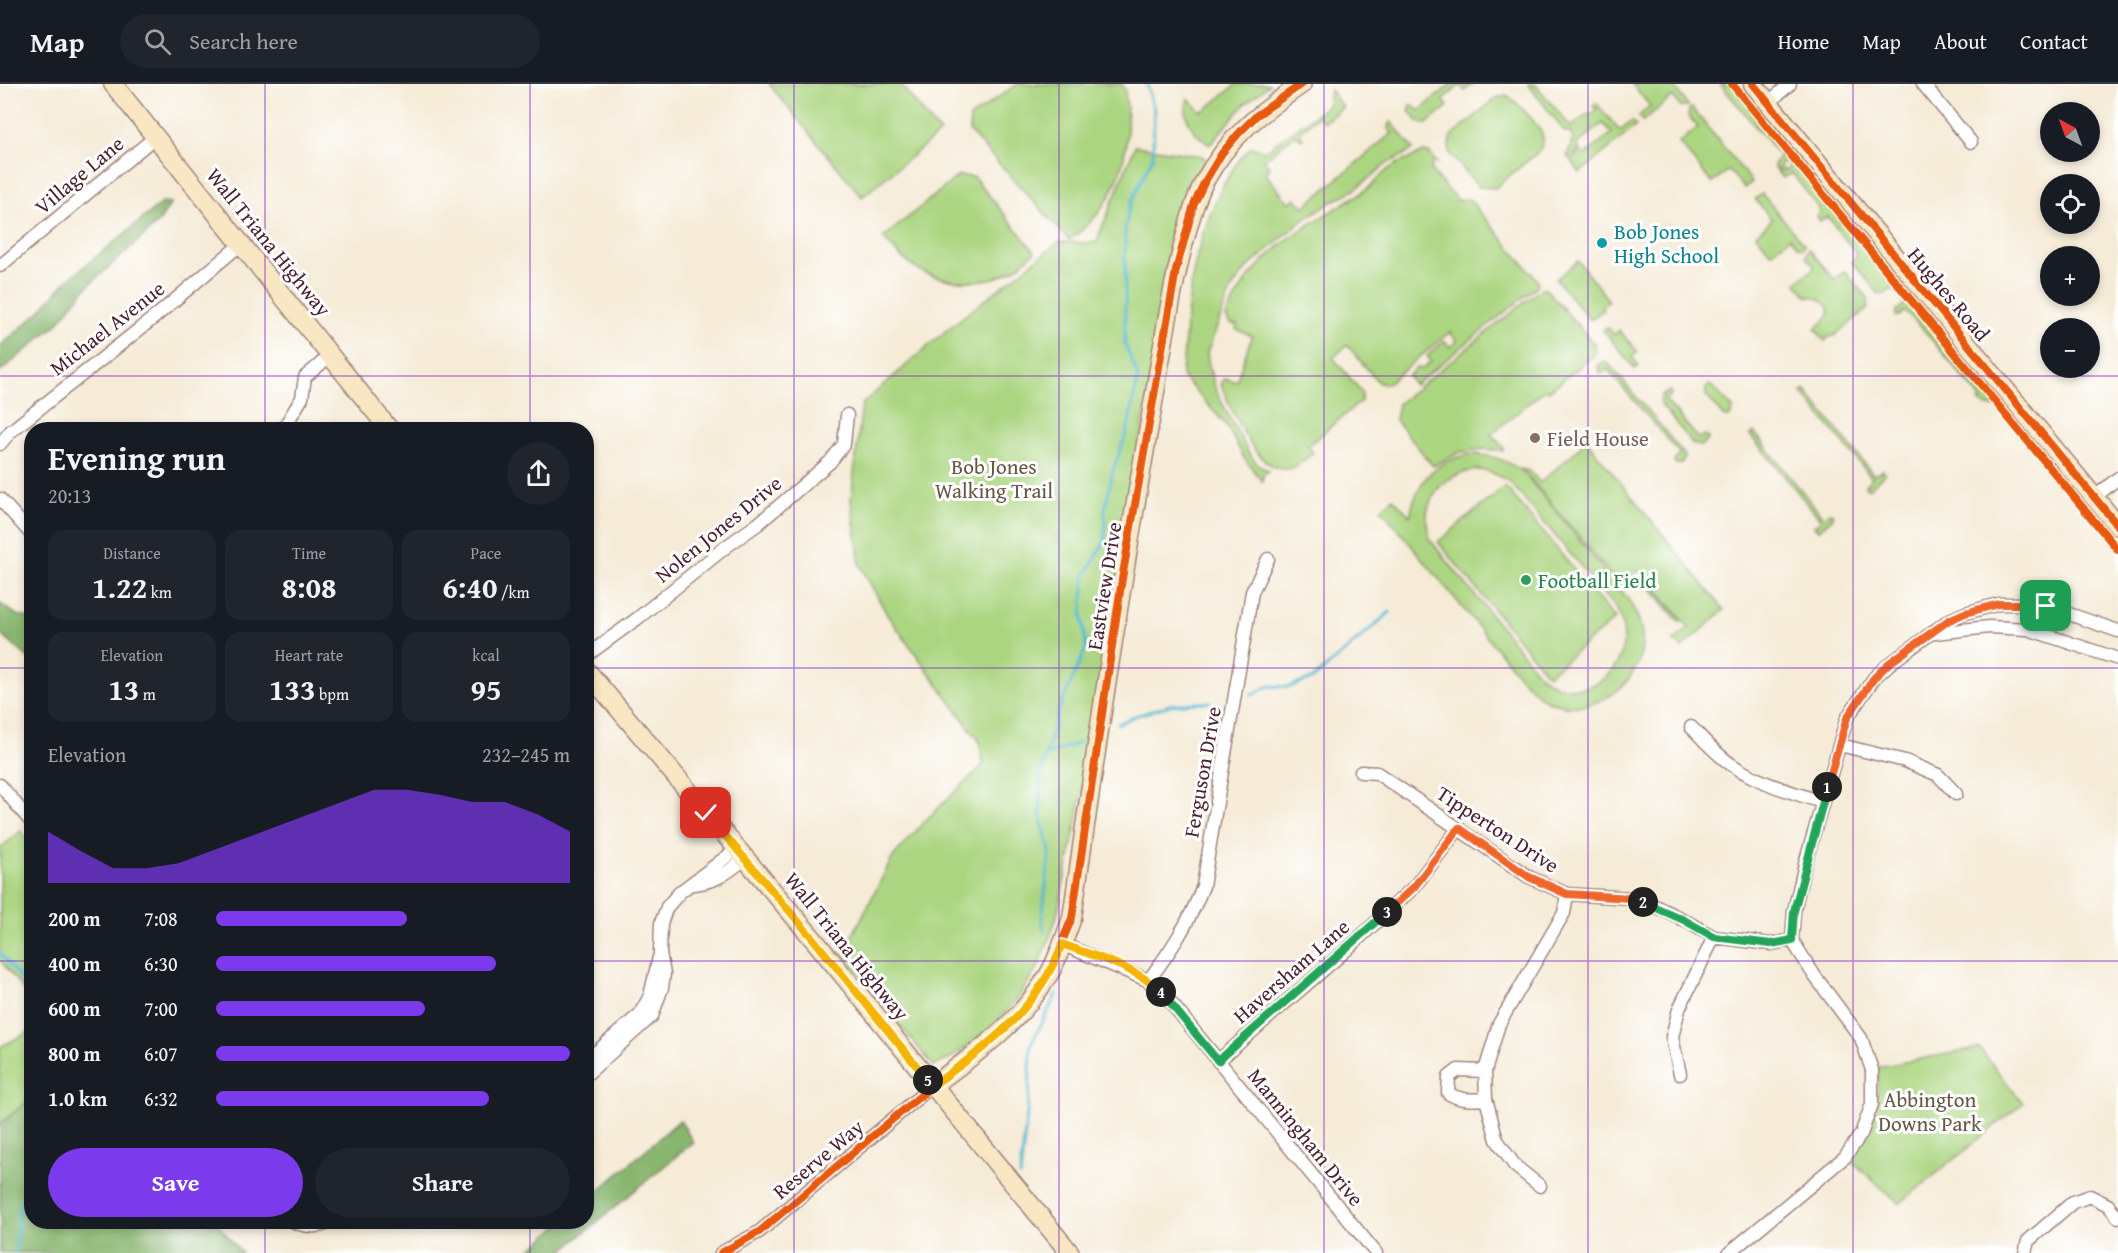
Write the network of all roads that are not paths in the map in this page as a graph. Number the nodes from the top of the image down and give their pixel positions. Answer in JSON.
{"nodes":[{"id":1,"x":113,"y":84,"type":"edge"},
{"id":2,"x":1302,"y":84,"type":"edge"},
{"id":3,"x":1753,"y":84,"type":"edge"},
{"id":4,"x":1790,"y":84,"type":"edge"},
{"id":5,"x":1923,"y":84,"type":"edge"},
{"id":6,"x":1768,"y":103,"type":"junction"},
{"id":7,"x":155,"y":137,"type":"junction"},
{"id":8,"x":1971,"y":142,"type":"dead end"},
{"id":9,"x":241,"y":244,"type":"junction"},
{"id":10,"x":0,"y":266,"type":"edge"},
{"id":11,"x":331,"y":355,"type":"junction"},
{"id":12,"x":847,"y":415,"type":"dead end"},
{"id":13,"x":287,"y":422,"type":"edge"},
{"id":14,"x":384,"y":422,"type":"edge"},
{"id":15,"x":0,"y":444,"type":"edge"},
{"id":16,"x":2118,"y":478,"type":"edge"},
{"id":17,"x":2094,"y":498,"type":"junction"},
{"id":18,"x":0,"y":499,"type":"edge"},
{"id":19,"x":24,"y":526,"type":"edge"},
{"id":20,"x":2118,"y":526,"type":"edge"},
{"id":21,"x":1268,"y":559,"type":"dead end"},
{"id":22,"x":2118,"y":631,"type":"edge"},
{"id":23,"x":1930,"y":634,"type":"junction"},
{"id":24,"x":594,"y":650,"type":"edge"},
{"id":25,"x":2118,"y":658,"type":"edge"},
{"id":26,"x":594,"y":679,"type":"edge"},
{"id":27,"x":1691,"y":727,"type":"dead end"},
{"id":28,"x":1840,"y":745,"type":"junction"},
{"id":29,"x":1361,"y":772,"type":"dead end"},
{"id":30,"x":0,"y":785,"type":"edge"},
{"id":31,"x":1956,"y":794,"type":"dead end"},
{"id":32,"x":1822,"y":802,"type":"junction"},
{"id":33,"x":24,"y":814,"type":"edge"},
{"id":34,"x":1459,"y":828,"type":"junction"},
{"id":35,"x":741,"y":854,"type":"junction"},
{"id":36,"x":1567,"y":894,"type":"junction"},
{"id":37,"x":1714,"y":937,"type":"junction"},
{"id":38,"x":1792,"y":940,"type":"junction"},
{"id":39,"x":1062,"y":944,"type":"junction"},
{"id":40,"x":660,"y":953,"type":"junction"},
{"id":41,"x":1148,"y":981,"type":"junction"},
{"id":42,"x":594,"y":1054,"type":"edge"},
{"id":43,"x":1218,"y":1061,"type":"junction"},
{"id":44,"x":594,"y":1068,"type":"edge"},
{"id":45,"x":1485,"y":1071,"type":"junction"},
{"id":46,"x":1680,"y":1074,"type":"dead end"},
{"id":47,"x":932,"y":1086,"type":"junction"},
{"id":48,"x":1486,"y":1099,"type":"junction"},
{"id":49,"x":1540,"y":1186,"type":"dead end"},
{"id":50,"x":2118,"y":1217,"type":"edge"},
{"id":51,"x":1062,"y":1250,"type":"edge"},
{"id":52,"x":721,"y":1253,"type":"edge"},
{"id":53,"x":1376,"y":1253,"type":"edge"},
{"id":54,"x":1729,"y":1253,"type":"edge"},
{"id":55,"x":2025,"y":1253,"type":"edge"}],
"edges":[{"from":1,"to":7,"type":"main road","name":"Wall Triana Highway"},
{"from":2,"to":39,"type":"main road","name":"Eastview Drive"},
{"from":3,"to":6,"type":"main road","name":"Hughes Road"},
{"from":4,"to":6,"type":"street"},
{"from":5,"to":8,"type":"street"},
{"from":6,"to":17,"type":"main road","name":"Hughes Road"},
{"from":7,"to":9,"type":"main road","name":"Wall Triana Highway"},
{"from":7,"to":10,"type":"street","name":"Village Lane"},
{"from":9,"to":11,"type":"main road","name":"Wall Triana Highway"},
{"from":9,"to":15,"type":"street","name":"Michael Avenue"},
{"from":11,"to":13,"type":"street"},
{"from":11,"to":14,"type":"main road","name":"Wall Triana Highway"},
{"from":12,"to":24,"type":"street","name":"Nolen Jones Drive"},
{"from":16,"to":17,"type":"street"},
{"from":17,"to":20,"type":"main road","name":"Hughes Road"},
{"from":18,"to":19,"type":"street"},
{"from":21,"to":41,"type":"street","name":"Ferguson Drive"},
{"from":22,"to":23,"type":"street"},
{"from":23,"to":25,"type":"street"},
{"from":23,"to":28,"type":"street"},
{"from":26,"to":35,"type":"main road","name":"Wall Triana Highway"},
{"from":27,"to":32,"type":"street"},
{"from":28,"to":31,"type":"street"},
{"from":28,"to":32,"type":"street"},
{"from":29,"to":34,"type":"street","name":"Tipperton Drive"},
{"from":30,"to":33,"type":"street"},
{"from":32,"to":38,"type":"street"},
{"from":34,"to":36,"type":"street","name":"Tipperton Drive"},
{"from":34,"to":43,"type":"street","name":"Haversham Lane"},
{"from":35,"to":40,"type":"street"},
{"from":35,"to":47,"type":"main road","name":"Wall Triana Highway"},
{"from":36,"to":37,"type":"street","name":"Tipperton Drive"},
{"from":36,"to":45,"type":"street"},
{"from":37,"to":38,"type":"street","name":"Tipperton Drive"},
{"from":37,"to":46,"type":"street"},
{"from":38,"to":54,"type":"street"},
{"from":39,"to":41,"type":"street","name":"Manningham Drive"},
{"from":39,"to":47,"type":"main road","name":"Eastview Drive"},
{"from":40,"to":42,"type":"street"},
{"from":40,"to":44,"type":"street"},
{"from":41,"to":43,"type":"street","name":"Manningham Drive"},
{"from":43,"to":53,"type":"street","name":"Manningham Drive"},
{"from":45,"to":48,"type":"street"},
{"from":45,"to":48,"type":"street"},
{"from":47,"to":51,"type":"main road","name":"Wall Triana Highway"},
{"from":47,"to":52,"type":"street","name":"Reserve Way"},
{"from":48,"to":49,"type":"street"},
{"from":50,"to":55,"type":"street"}]}
